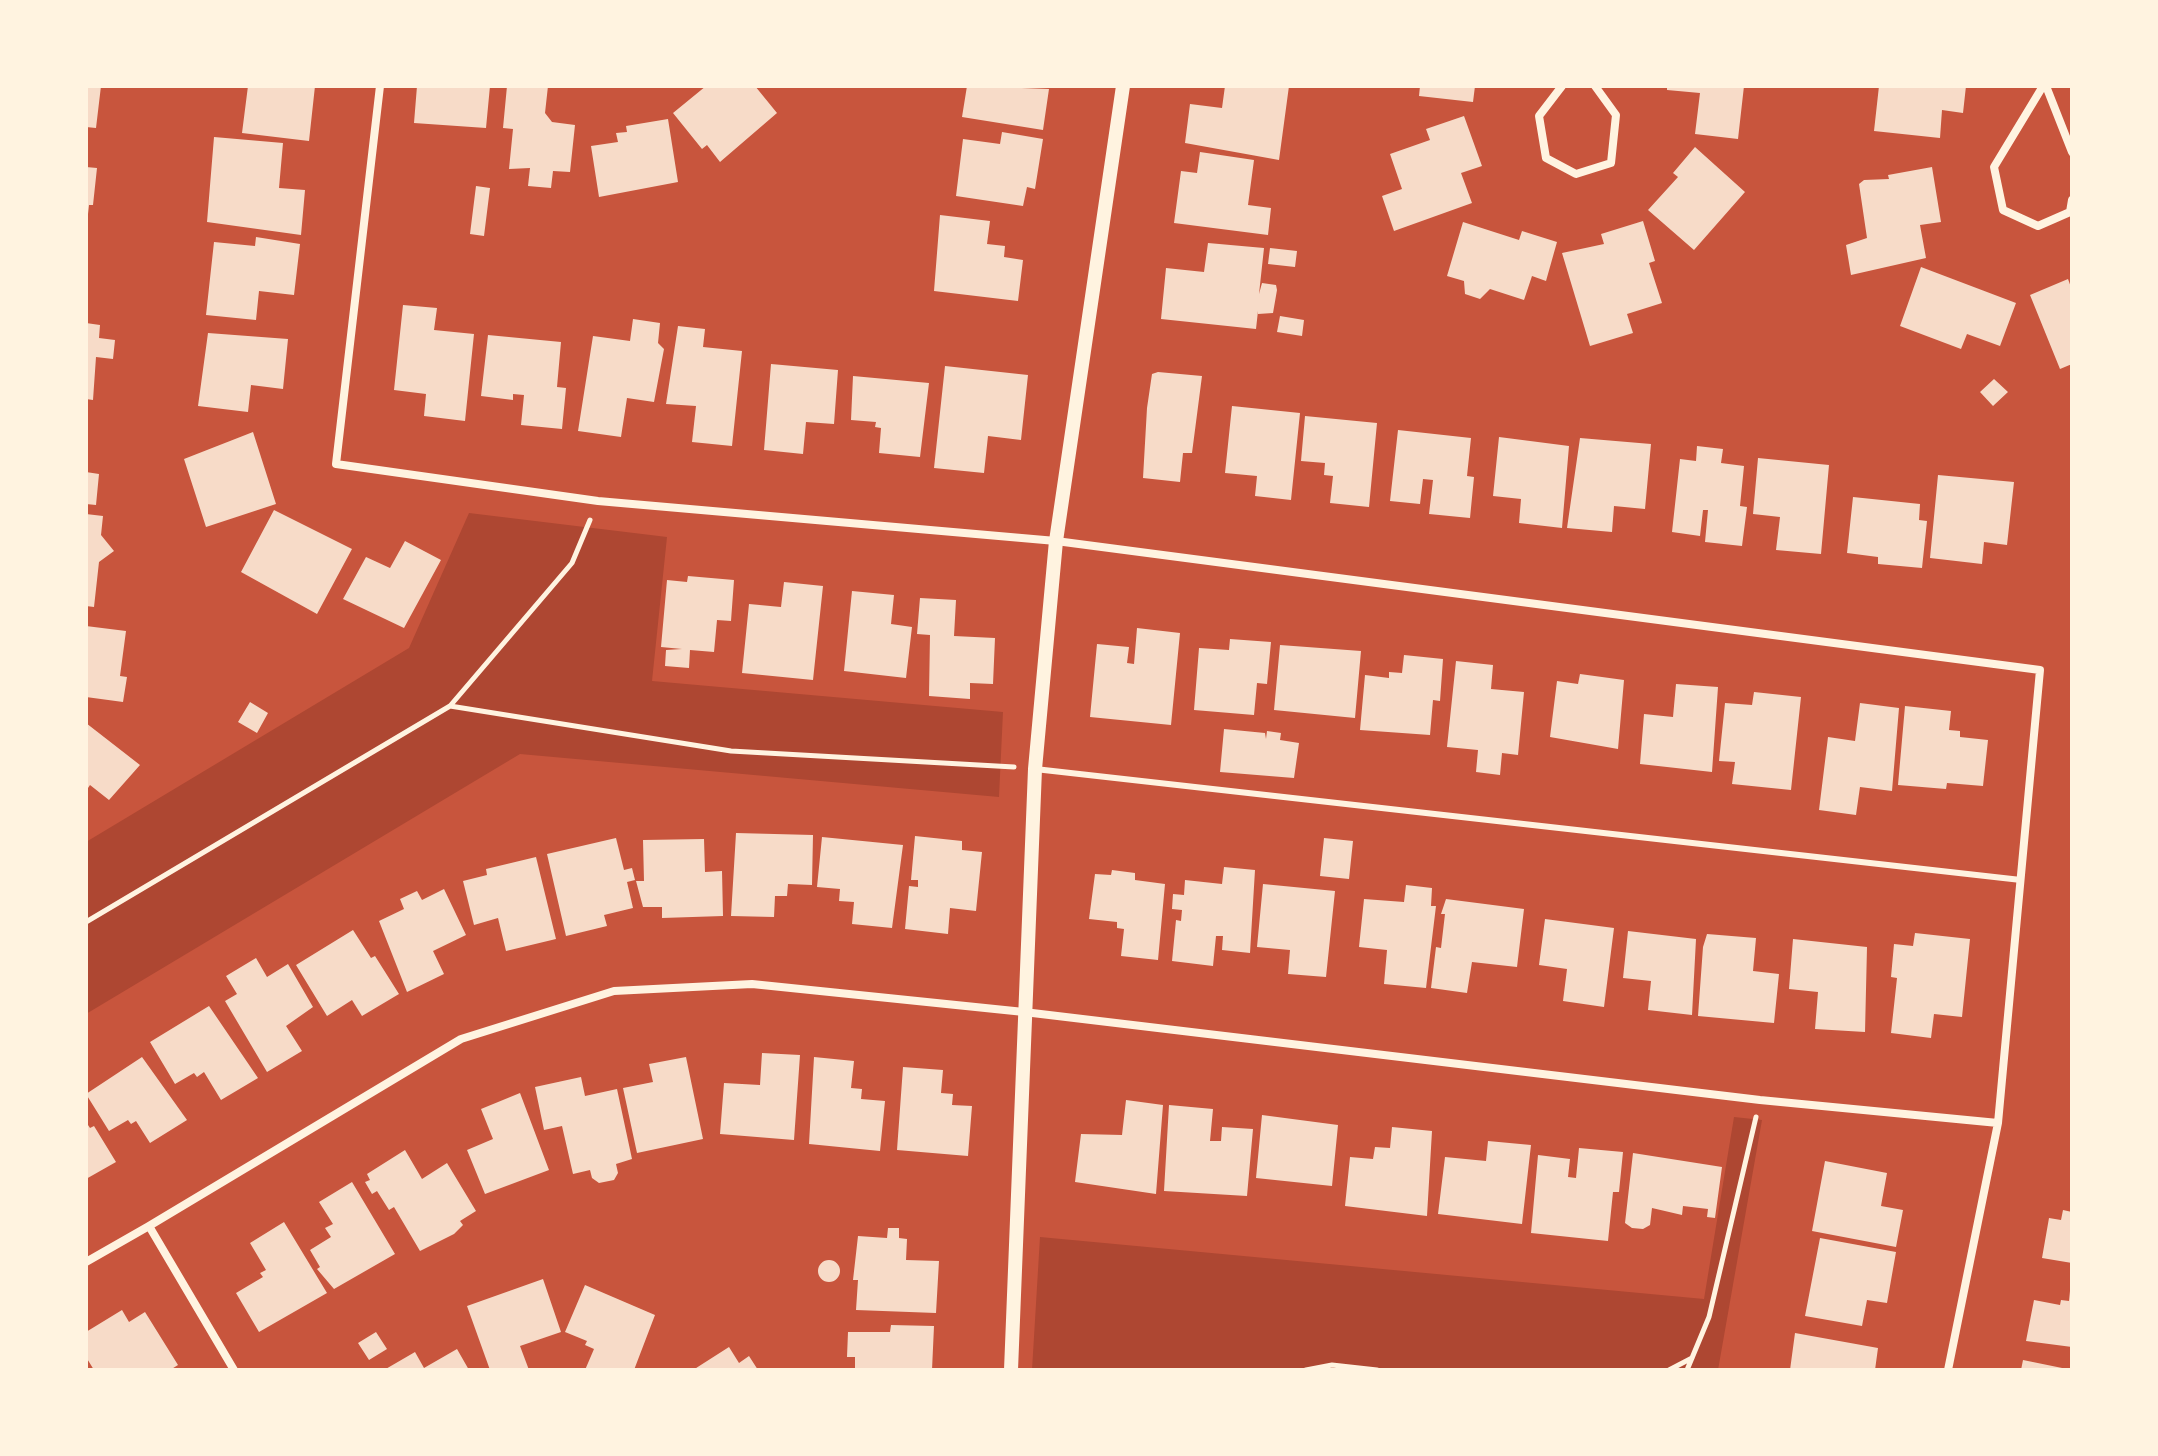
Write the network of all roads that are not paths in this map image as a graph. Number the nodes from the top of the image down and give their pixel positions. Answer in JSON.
{"nodes":[{"id":1,"x":380,"y":86,"type":"edge"},
{"id":2,"x":1123,"y":86,"type":"edge"},
{"id":3,"x":1562,"y":86,"type":"edge"},
{"id":4,"x":1595,"y":86,"type":"edge"},
{"id":5,"x":2045,"y":86,"type":"edge"},
{"id":6,"x":2072,"y":152,"type":"edge"},
{"id":7,"x":2072,"y":200,"type":"edge"},
{"id":8,"x":1056,"y":541,"type":"junction"},
{"id":9,"x":1035,"y":769,"type":"junction"},
{"id":10,"x":2021,"y":880,"type":"junction"},
{"id":11,"x":1024,"y":1012,"type":"junction"},
{"id":12,"x":1998,"y":1123,"type":"junction"},
{"id":13,"x":149,"y":1226,"type":"junction"},
{"id":14,"x":86,"y":1262,"type":"edge"},
{"id":15,"x":234,"y":1370,"type":"edge"},
{"id":16,"x":1011,"y":1370,"type":"edge"},
{"id":17,"x":1948,"y":1370,"type":"edge"}],
"edges":[{"from":1,"to":8,"type":"street"},
{"from":2,"to":8,"type":"street"},
{"from":3,"to":4,"type":"street"},
{"from":5,"to":6,"type":"street"},
{"from":5,"to":7,"type":"street"},
{"from":8,"to":9,"type":"street"},
{"from":8,"to":10,"type":"street"},
{"from":9,"to":10,"type":"lane"},
{"from":9,"to":11,"type":"street"},
{"from":10,"to":12,"type":"street"},
{"from":11,"to":12,"type":"street"},
{"from":11,"to":13,"type":"street"},
{"from":11,"to":16,"type":"street"},
{"from":12,"to":17,"type":"street"},
{"from":13,"to":14,"type":"street"},
{"from":13,"to":15,"type":"street"}]}
